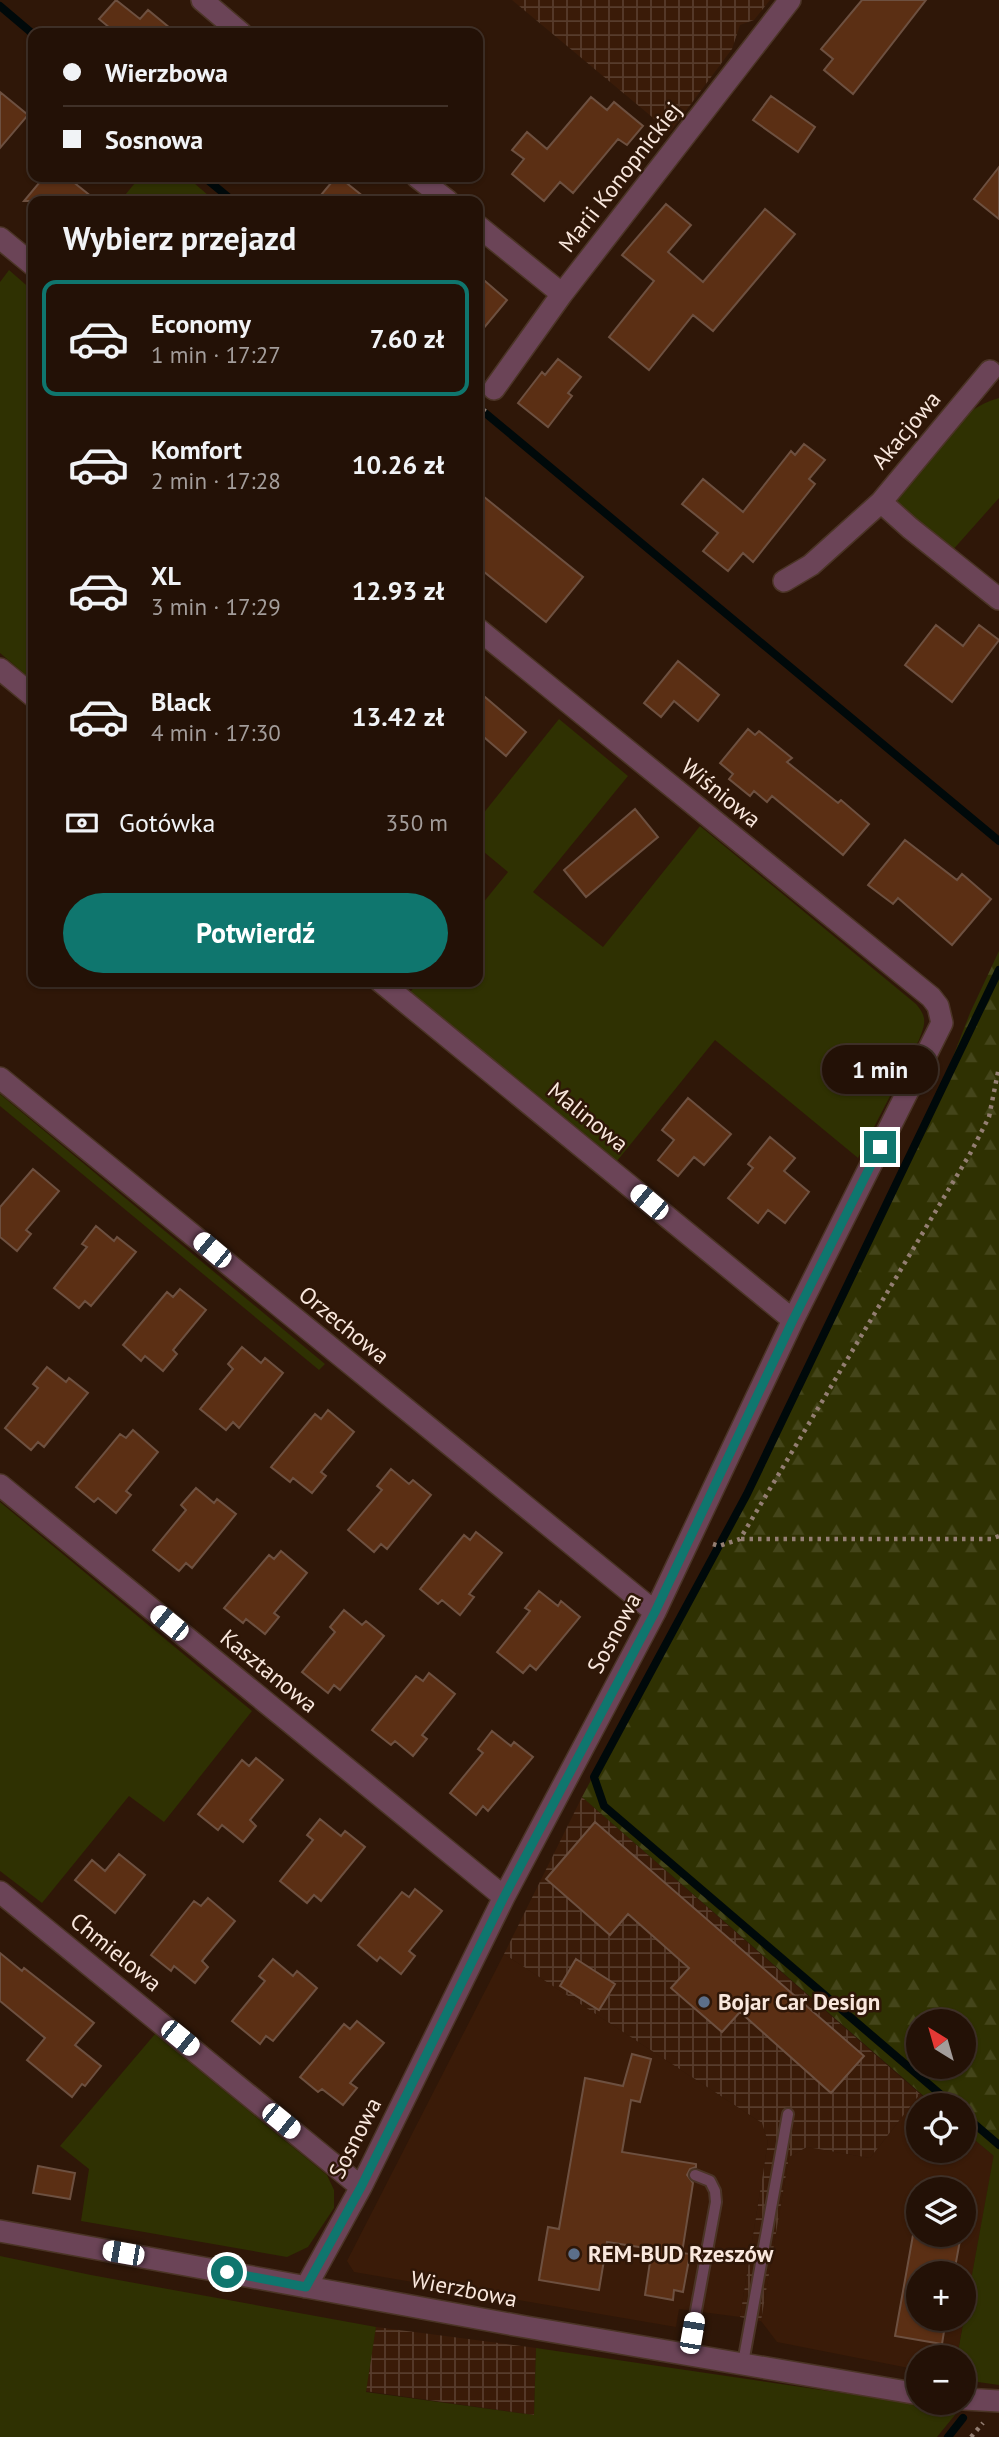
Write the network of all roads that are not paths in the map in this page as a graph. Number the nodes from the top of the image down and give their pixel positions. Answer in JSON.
{"nodes":[{"id":1,"x":202,"y":0,"type":"edge"},
{"id":2,"x":790,"y":0,"type":"edge"},
{"id":3,"x":235,"y":28,"type":"edge"},
{"id":4,"x":424,"y":182,"type":"edge"},
{"id":5,"x":442,"y":196,"type":"edge"},
{"id":6,"x":483,"y":230,"type":"edge"},
{"id":7,"x":0,"y":238,"type":"edge"},
{"id":8,"x":28,"y":261,"type":"edge"},
{"id":9,"x":562,"y":294,"type":"junction"},
{"id":10,"x":996,"y":369,"type":"edge"},
{"id":11,"x":494,"y":389,"type":"dead end"},
{"id":12,"x":881,"y":502,"type":"junction"},
{"id":13,"x":784,"y":580,"type":"dead end"},
{"id":14,"x":999,"y":599,"type":"edge"},
{"id":15,"x":483,"y":633,"type":"edge"},
{"id":16,"x":0,"y":669,"type":"edge"},
{"id":17,"x":28,"y":692,"type":"edge"},
{"id":18,"x":387,"y":987,"type":"edge"},
{"id":19,"x":931,"y":998,"type":"joint"},
{"id":20,"x":0,"y":1078,"type":"edge"},
{"id":21,"x":793,"y":1320,"type":"junction"},
{"id":22,"x":0,"y":1485,"type":"edge"},
{"id":23,"x":655,"y":1612,"type":"junction"},
{"id":24,"x":0,"y":1892,"type":"edge"},
{"id":25,"x":504,"y":1897,"type":"junction"},
{"id":26,"x":788,"y":2114,"type":"dead end"},
{"id":27,"x":695,"y":2175,"type":"dead end"},
{"id":28,"x":361,"y":2187,"type":"junction"},
{"id":29,"x":0,"y":2231,"type":"edge"},
{"id":30,"x":306,"y":2287,"type":"junction"},
{"id":31,"x":688,"y":2354,"type":"junction"},
{"id":32,"x":743,"y":2362,"type":"junction"},
{"id":33,"x":906,"y":2392,"type":"edge"},
{"id":34,"x":976,"y":2400,"type":"edge"},
{"id":35,"x":999,"y":2401,"type":"edge"}],
"edges":[{"from":1,"to":3,"type":"street"},
{"from":2,"to":9,"type":"street","name":"Marii Konopnickiej"},
{"from":4,"to":5,"type":"street"},
{"from":6,"to":9,"type":"street"},
{"from":7,"to":8,"type":"street"},
{"from":9,"to":11,"type":"street","name":"Marii Konopnickiej"},
{"from":10,"to":12,"type":"street","name":"Akacjowa"},
{"from":12,"to":13,"type":"street"},
{"from":12,"to":14,"type":"street","name":"Akacjowa"},
{"from":15,"to":19,"type":"street","name":"Wiśniowa"},
{"from":16,"to":17,"type":"street"},
{"from":18,"to":21,"type":"street","name":"Malinowa"},
{"from":19,"to":21,"type":"street","name":"Sosnowa"},
{"from":20,"to":23,"type":"street","name":"Orzechowa"},
{"from":21,"to":23,"type":"street","name":"Sosnowa"},
{"from":22,"to":25,"type":"street","name":"Kasztanowa"},
{"from":23,"to":25,"type":"street","name":"Sosnowa"},
{"from":24,"to":28,"type":"street","name":"Chmielowa"},
{"from":25,"to":28,"type":"street","name":"Sosnowa"},
{"from":26,"to":32,"type":"lane"},
{"from":27,"to":31,"type":"lane"},
{"from":28,"to":30,"type":"street","name":"Sosnowa"},
{"from":29,"to":30,"type":"street","name":"Wierzbowa"},
{"from":30,"to":31,"type":"street","name":"Wierzbowa"},
{"from":31,"to":32,"type":"street","name":"Wierzbowa"},
{"from":32,"to":33,"type":"street","name":"Wierzbowa"},
{"from":34,"to":35,"type":"street"}]}
